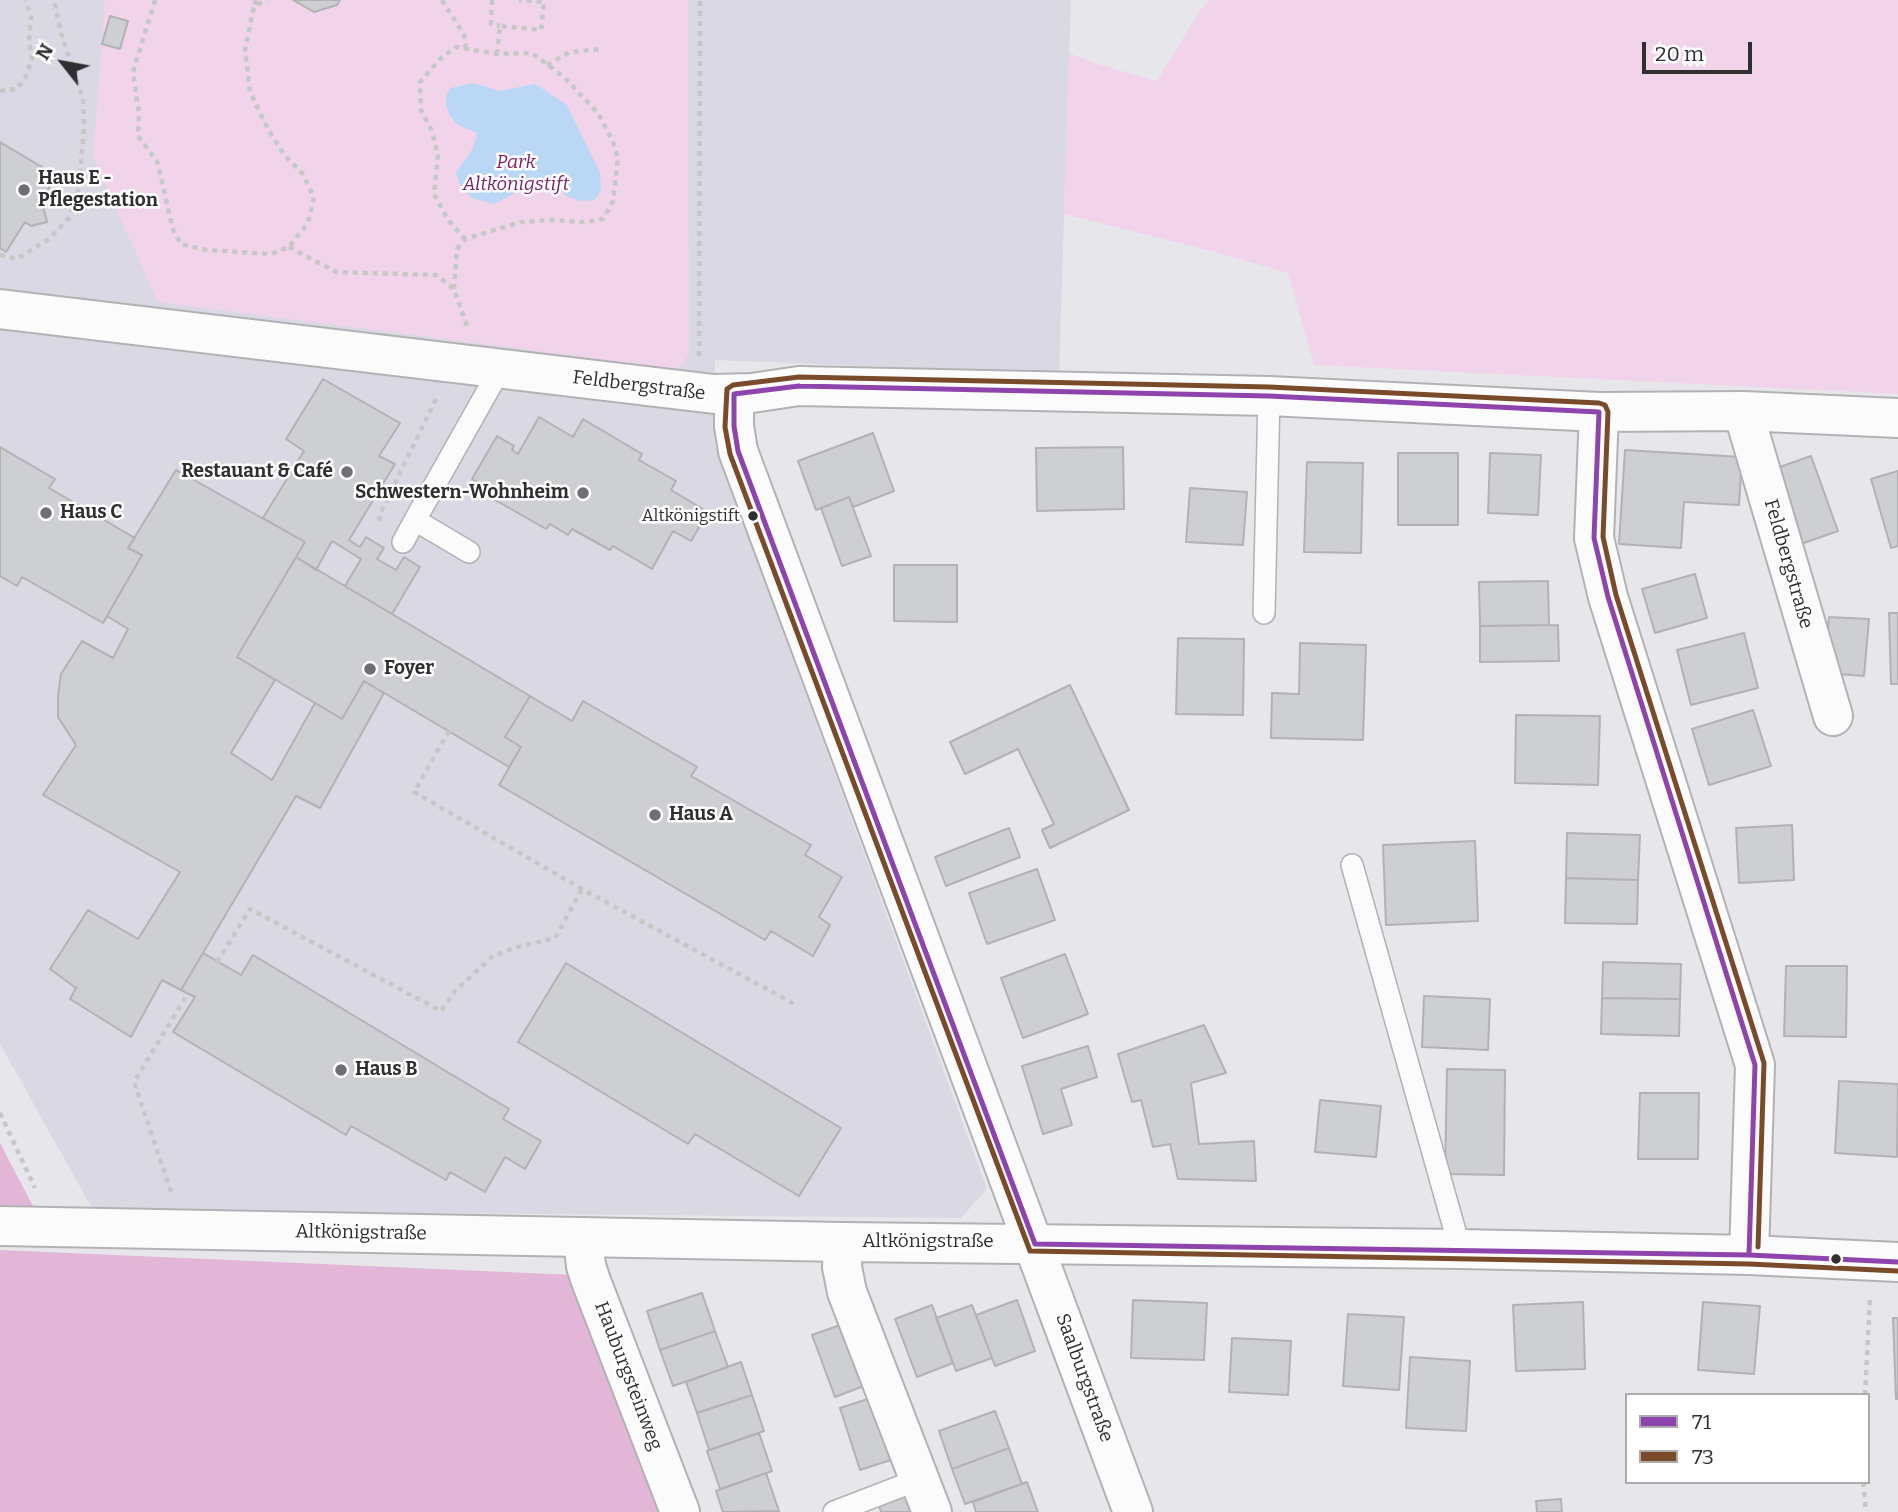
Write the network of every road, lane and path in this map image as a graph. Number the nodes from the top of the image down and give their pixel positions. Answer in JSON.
{"nodes":[{"id":1,"x":54,"y":0,"type":"edge"},
{"id":2,"x":155,"y":0,"type":"edge"},
{"id":3,"x":267,"y":0,"type":"edge"},
{"id":4,"x":442,"y":0,"type":"edge"},
{"id":5,"x":492,"y":0,"type":"edge"},
{"id":6,"x":519,"y":0,"type":"edge"},
{"id":7,"x":700,"y":0,"type":"edge"},
{"id":8,"x":27,"y":1,"type":"edge"},
{"id":9,"x":255,"y":3,"type":"edge"},
{"id":10,"x":499,"y":26,"type":"junction"},
{"id":11,"x":466,"y":49,"type":"junction"},
{"id":12,"x":603,"y":49,"type":"dead end"},
{"id":13,"x":496,"y":54,"type":"junction"},
{"id":14,"x":547,"y":65,"type":"junction"},
{"id":15,"x":0,"y":91,"type":"edge"},
{"id":16,"x":465,"y":239,"type":"junction"},
{"id":17,"x":289,"y":247,"type":"junction"},
{"id":18,"x":0,"y":255,"type":"edge"},
{"id":19,"x":454,"y":289,"type":"junction"},
{"id":20,"x":0,"y":309,"type":"edge"},
{"id":21,"x":477,"y":367,"type":"junction"},
{"id":22,"x":716,"y":394,"type":"junction"},
{"id":23,"x":1269,"y":396,"type":"junction"},
{"id":24,"x":1743,"y":411,"type":"junction"},
{"id":25,"x":1599,"y":412,"type":"junction"},
{"id":26,"x":1898,"y":418,"type":"edge"},
{"id":27,"x":415,"y":520,"type":"junction"},
{"id":28,"x":377,"y":532,"type":"dead end"},
{"id":29,"x":403,"y":542,"type":"dead end"},
{"id":30,"x":469,"y":551,"type":"dead end"},
{"id":31,"x":1265,"y":613,"type":"dead end"},
{"id":32,"x":1833,"y":716,"type":"dead end"},
{"id":33,"x":449,"y":731,"type":"dead end"},
{"id":34,"x":1352,"y":865,"type":"dead end"},
{"id":35,"x":582,"y":889,"type":"junction"},
{"id":36,"x":217,"y":962,"type":"dead end"},
{"id":37,"x":188,"y":993,"type":"dead end"},
{"id":38,"x":798,"y":1006,"type":"dead end"},
{"id":39,"x":0,"y":1113,"type":"edge"},
{"id":40,"x":0,"y":1226,"type":"edge"},
{"id":41,"x":53,"y":1226,"type":"junction"},
{"id":42,"x":183,"y":1229,"type":"junction"},
{"id":43,"x":583,"y":1237,"type":"junction"},
{"id":44,"x":843,"y":1242,"type":"junction"},
{"id":45,"x":1035,"y":1244,"type":"junction"},
{"id":46,"x":1460,"y":1249,"type":"junction"},
{"id":47,"x":1749,"y":1255,"type":"junction"},
{"id":48,"x":1885,"y":1262,"type":"edge"},
{"id":49,"x":1865,"y":1393,"type":"edge"},
{"id":50,"x":1863,"y":1484,"type":"edge"},
{"id":51,"x":926,"y":1495,"type":"edge"},
{"id":52,"x":681,"y":1512,"type":"edge"},
{"id":53,"x":834,"y":1512,"type":"edge"},
{"id":54,"x":1133,"y":1512,"type":"edge"},
{"id":55,"x":1866,"y":1512,"type":"edge"}],
"edges":[{"from":1,"to":18,"type":"path"},
{"from":2,"to":17,"type":"path"},
{"from":3,"to":9,"type":"path"},
{"from":4,"to":11,"type":"path"},
{"from":5,"to":10,"type":"path"},
{"from":6,"to":10,"type":"path"},
{"from":7,"to":22,"type":"path"},
{"from":8,"to":15,"type":"path"},
{"from":9,"to":17,"type":"path"},
{"from":10,"to":13,"type":"path"},
{"from":11,"to":13,"type":"path"},
{"from":11,"to":16,"type":"path"},
{"from":12,"to":14,"type":"path"},
{"from":13,"to":14,"type":"path"},
{"from":14,"to":16,"type":"path"},
{"from":16,"to":19,"type":"path"},
{"from":17,"to":19,"type":"path"},
{"from":19,"to":21,"type":"path"},
{"from":20,"to":21,"type":"street","name":"Feldbergstraße"},
{"from":21,"to":22,"type":"street","name":"Feldbergstraße"},
{"from":21,"to":27,"type":"lane"},
{"from":21,"to":28,"type":"path"},
{"from":22,"to":23,"type":"street","name":"Feldbergstraße"},
{"from":22,"to":45,"type":"street","name":"Saalburgstraße"},
{"from":23,"to":25,"type":"street","name":"Feldbergstraße"},
{"from":23,"to":31,"type":"lane"},
{"from":24,"to":25,"type":"street","name":"Feldbergstraße"},
{"from":24,"to":26,"type":"street","name":"Feldbergstraße"},
{"from":24,"to":32,"type":"street","name":"Feldbergstraße"},
{"from":25,"to":47,"type":"street"},
{"from":27,"to":29,"type":"lane"},
{"from":27,"to":30,"type":"lane"},
{"from":33,"to":35,"type":"path"},
{"from":34,"to":46,"type":"lane"},
{"from":35,"to":36,"type":"path"},
{"from":35,"to":38,"type":"path"},
{"from":37,"to":42,"type":"path"},
{"from":39,"to":41,"type":"path"},
{"from":40,"to":41,"type":"street","name":"Altkönigstraße"},
{"from":41,"to":42,"type":"street","name":"Altkönigstraße"},
{"from":42,"to":43,"type":"street","name":"Altkönigstraße"},
{"from":43,"to":44,"type":"street","name":"Altkönigstraße"},
{"from":43,"to":52,"type":"street","name":"Hauburgsteinweg"},
{"from":44,"to":45,"type":"street","name":"Altkönigstraße"},
{"from":44,"to":51,"type":"street"},
{"from":45,"to":46,"type":"street","name":"Altkönigstraße"},
{"from":45,"to":54,"type":"street","name":"Saalburgstraße"},
{"from":46,"to":47,"type":"street","name":"Altkönigstraße"},
{"from":47,"to":48,"type":"street","name":"Altkönigstraße"},
{"from":48,"to":49,"type":"path"},
{"from":50,"to":55,"type":"path"},
{"from":51,"to":53,"type":"lane"}]}
